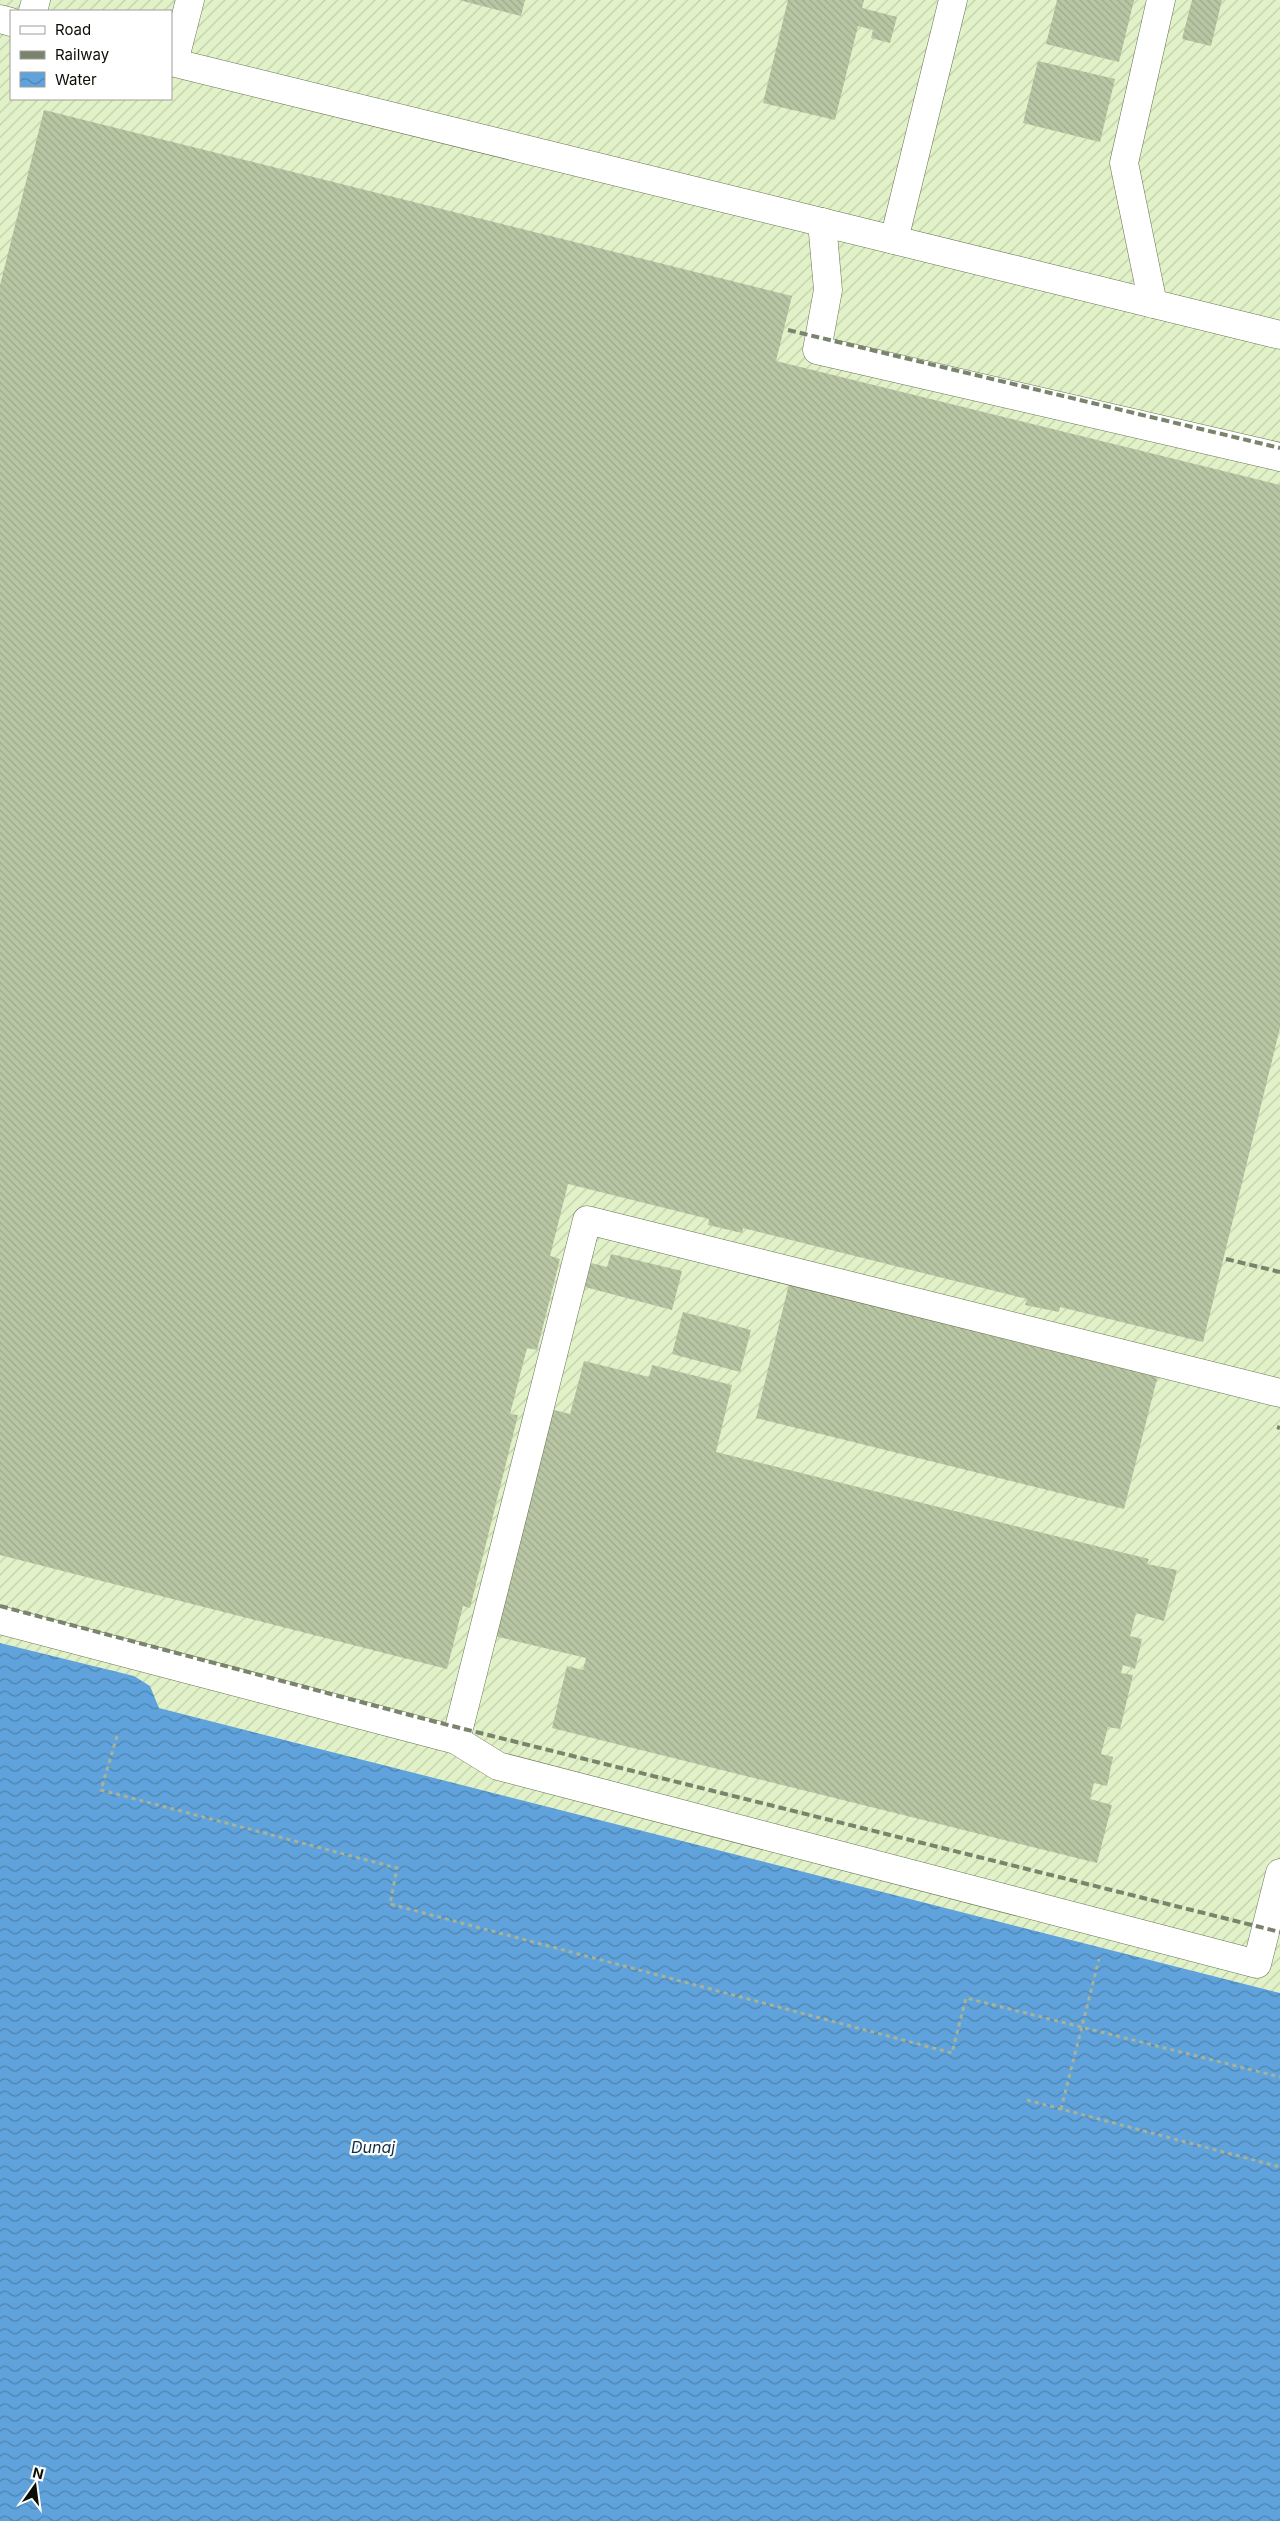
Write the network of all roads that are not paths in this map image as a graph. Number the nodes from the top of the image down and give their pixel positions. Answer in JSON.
{"nodes":[{"id":1,"x":190,"y":0,"type":"edge"},
{"id":2,"x":953,"y":0,"type":"edge"},
{"id":3,"x":1161,"y":0,"type":"edge"},
{"id":4,"x":173,"y":62,"type":"edge"},
{"id":5,"x":822,"y":222,"type":"junction"},
{"id":6,"x":894,"y":240,"type":"junction"},
{"id":7,"x":1154,"y":304,"type":"junction"},
{"id":8,"x":1280,"y":335,"type":"edge"},
{"id":9,"x":1280,"y":457,"type":"edge"},
{"id":10,"x":1280,"y":1393,"type":"edge"},
{"id":11,"x":0,"y":1620,"type":"edge"},
{"id":12,"x":456,"y":1740,"type":"junction"},
{"id":13,"x":1280,"y":1873,"type":"edge"},
{"id":14,"x":1275,"y":1914,"type":"edge"}],
"edges":[{"from":1,"to":4,"type":"lane"},
{"from":2,"to":6,"type":"lane"},
{"from":3,"to":7,"type":"lane"},
{"from":4,"to":5,"type":"lane"},
{"from":5,"to":6,"type":"lane"},
{"from":5,"to":9,"type":"lane"},
{"from":6,"to":7,"type":"lane"},
{"from":7,"to":8,"type":"lane"},
{"from":10,"to":12,"type":"lane"},
{"from":11,"to":12,"type":"lane"},
{"from":12,"to":14,"type":"lane"},
{"from":13,"to":14,"type":"lane"}]}
